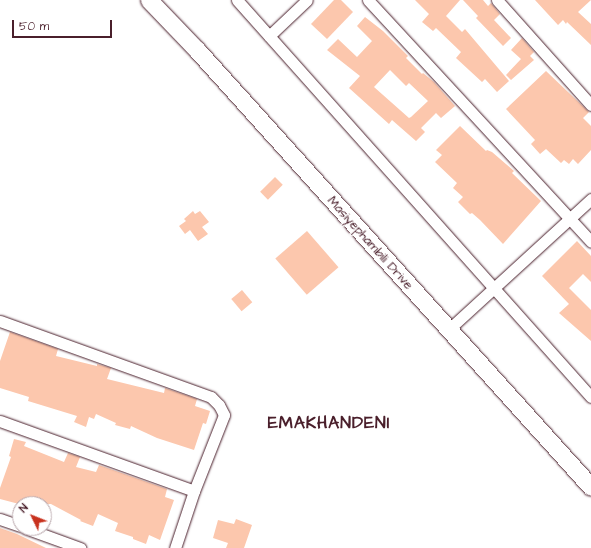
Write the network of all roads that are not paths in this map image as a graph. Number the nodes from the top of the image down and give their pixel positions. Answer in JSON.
{"nodes":[{"id":1,"x":149,"y":0,"type":"edge"},
{"id":2,"x":237,"y":0,"type":"edge"},
{"id":3,"x":307,"y":0,"type":"edge"},
{"id":4,"x":368,"y":0,"type":"edge"},
{"id":5,"x":497,"y":0,"type":"edge"},
{"id":6,"x":269,"y":36,"type":"junction"},
{"id":7,"x":591,"y":105,"type":"edge"},
{"id":8,"x":591,"y":198,"type":"edge"},
{"id":9,"x":570,"y":218,"type":"junction"},
{"id":10,"x":591,"y":242,"type":"edge"},
{"id":11,"x":495,"y":288,"type":"junction"},
{"id":12,"x":0,"y":321,"type":"edge"},
{"id":13,"x":448,"y":330,"type":"junction"},
{"id":14,"x":591,"y":397,"type":"edge"},
{"id":15,"x":0,"y":421,"type":"edge"},
{"id":16,"x":591,"y":486,"type":"edge"},
{"id":17,"x":194,"y":491,"type":"junction"},
{"id":18,"x":0,"y":519,"type":"edge"},
{"id":19,"x":12,"y":523,"type":"edge"},
{"id":20,"x":47,"y":536,"type":"edge"},
{"id":21,"x":80,"y":548,"type":"edge"},
{"id":22,"x":175,"y":548,"type":"edge"}],
"edges":[{"from":1,"to":13,"type":"main road","name":"Masiyephambili Drive"},
{"from":2,"to":6,"type":"street"},
{"from":3,"to":6,"type":"street"},
{"from":4,"to":9,"type":"street"},
{"from":5,"to":7,"type":"street"},
{"from":6,"to":11,"type":"street"},
{"from":8,"to":9,"type":"street"},
{"from":9,"to":10,"type":"street"},
{"from":9,"to":11,"type":"street"},
{"from":11,"to":13,"type":"street"},
{"from":11,"to":14,"type":"street"},
{"from":12,"to":17,"type":"street"},
{"from":13,"to":16,"type":"main road","name":"Masiyephambili Drive"},
{"from":15,"to":17,"type":"street"},
{"from":17,"to":22,"type":"street"},
{"from":18,"to":19,"type":"street"},
{"from":20,"to":21,"type":"street"}]}
